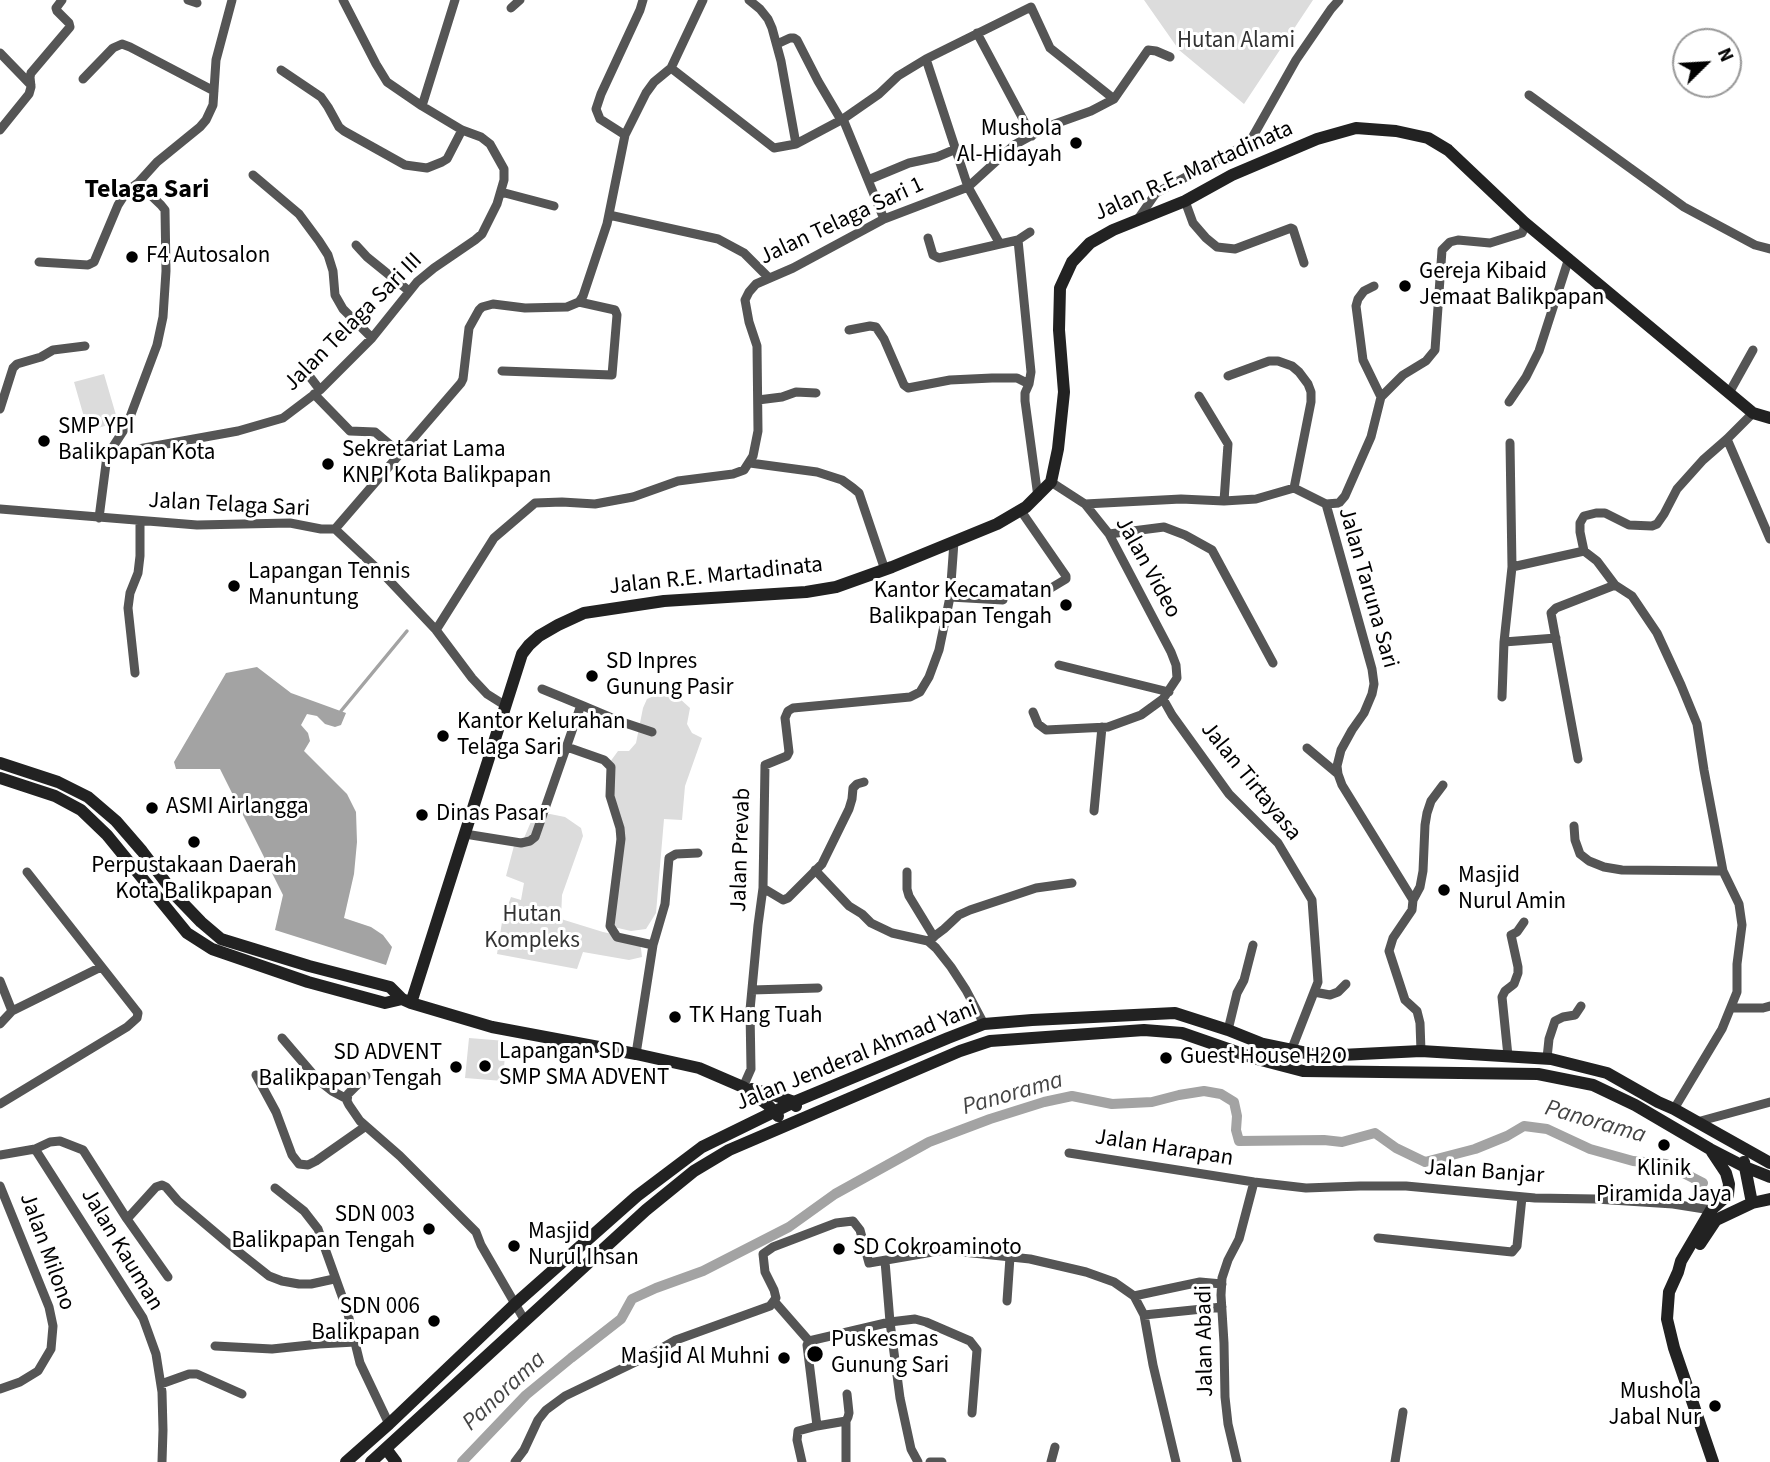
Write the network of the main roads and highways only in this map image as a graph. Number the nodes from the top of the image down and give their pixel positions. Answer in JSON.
{"nodes":[{"id":1,"x":1770,"y":418,"type":"edge"},
{"id":2,"x":0,"y":763,"type":"edge"},
{"id":3,"x":0,"y":778,"type":"edge"},
{"id":4,"x":406,"y":1001,"type":"junction"},
{"id":5,"x":1508,"y":1056,"type":"junction"},
{"id":6,"x":1509,"y":1074,"type":"junction"},
{"id":7,"x":743,"y":1087,"type":"junction"},
{"id":8,"x":794,"y":1102,"type":"junction"},
{"id":9,"x":775,"y":1111,"type":"junction"},
{"id":10,"x":805,"y":1118,"type":"junction"},
{"id":11,"x":785,"y":1126,"type":"junction"},
{"id":12,"x":1734,"y":1143,"type":"junction"},
{"id":13,"x":1710,"y":1149,"type":"junction"},
{"id":14,"x":1770,"y":1163,"type":"edge"},
{"id":15,"x":1745,"y":1167,"type":"junction"},
{"id":16,"x":1770,"y":1176,"type":"edge"},
{"id":17,"x":1748,"y":1184,"type":"junction"},
{"id":18,"x":1728,"y":1195,"type":"junction"},
{"id":19,"x":1770,"y":1199,"type":"edge"},
{"id":20,"x":1752,"y":1203,"type":"junction"},
{"id":21,"x":1678,"y":1272,"type":"junction"},
{"id":22,"x":387,"y":1450,"type":"junction"},
{"id":23,"x":346,"y":1462,"type":"edge"},
{"id":24,"x":371,"y":1462,"type":"edge"},
{"id":25,"x":396,"y":1462,"type":"edge"},
{"id":26,"x":1713,"y":1462,"type":"edge"}],
"edges":[{"from":1,"to":4,"type":"main road","name":"Jalan R.E. Martadinata"},
{"from":2,"to":4,"type":"main road"},
{"from":3,"to":4,"type":"main road"},
{"from":4,"to":7,"type":"main road"},
{"from":5,"to":6,"type":"main road"},
{"from":5,"to":8,"type":"main road","name":"Jalan Jenderal Ahmad Yani"},
{"from":5,"to":12,"type":"main road","name":"Jalan Jenderal Ahmad Yani"},
{"from":6,"to":10,"type":"main road","name":"Jalan Jenderal Ahmad Yani"},
{"from":6,"to":13,"type":"main road","name":"Jalan Jenderal Ahmad Yani"},
{"from":7,"to":8,"type":"main road"},
{"from":7,"to":9,"type":"main road"},
{"from":8,"to":9,"type":"main road","name":"Jalan Jenderal Ahmad Yani"},
{"from":8,"to":10,"type":"main road"},
{"from":9,"to":11,"type":"main road"},
{"from":9,"to":23,"type":"main road","name":"Jalan Jenderal Ahmad Yani"},
{"from":10,"to":11,"type":"main road","name":"Jalan Jenderal Ahmad Yani"},
{"from":11,"to":22,"type":"main road","name":"Jalan Jenderal Ahmad Yani"},
{"from":12,"to":14,"type":"main road","name":"Jalan Jenderal Ahmad Yani"},
{"from":12,"to":15,"type":"main road"},
{"from":13,"to":15,"type":"main road","name":"Jalan Jenderal Ahmad Yani"},
{"from":13,"to":18,"type":"main road"},
{"from":15,"to":16,"type":"main road","name":"Jalan Jenderal Ahmad Yani"},
{"from":15,"to":17,"type":"main road"},
{"from":16,"to":17,"type":"main road"},
{"from":17,"to":18,"type":"main road"},
{"from":17,"to":20,"type":"main road"},
{"from":18,"to":21,"type":"main road"},
{"from":19,"to":20,"type":"main road"},
{"from":20,"to":21,"type":"main road"},
{"from":21,"to":26,"type":"main road"},
{"from":22,"to":24,"type":"main road","name":"Jalan Jenderal Ahmad Yani"},
{"from":22,"to":25,"type":"main road"}]}
